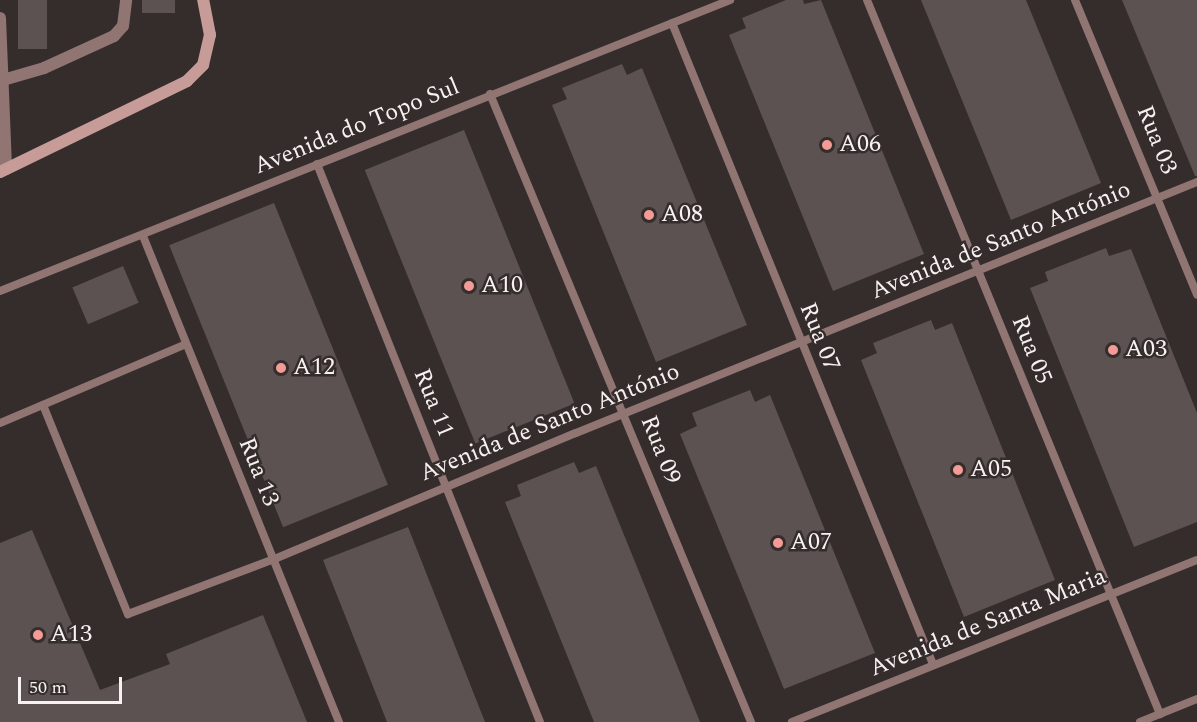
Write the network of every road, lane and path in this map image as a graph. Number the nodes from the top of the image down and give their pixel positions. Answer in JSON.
{"nodes":[{"id":1,"x":126,"y":0,"type":"edge"},
{"id":2,"x":203,"y":0,"type":"edge"},
{"id":3,"x":730,"y":0,"type":"edge"},
{"id":4,"x":867,"y":0,"type":"edge"},
{"id":5,"x":1075,"y":0,"type":"edge"},
{"id":6,"x":0,"y":18,"type":"edge"},
{"id":7,"x":672,"y":23,"type":"junction"},
{"id":8,"x":3,"y":80,"type":"junction"},
{"id":9,"x":490,"y":94,"type":"junction"},
{"id":10,"x":317,"y":164,"type":"junction"},
{"id":11,"x":3,"y":170,"type":"edge"},
{"id":12,"x":1197,"y":183,"type":"edge"},
{"id":13,"x":1158,"y":198,"type":"junction"},
{"id":14,"x":143,"y":236,"type":"junction"},
{"id":15,"x":978,"y":271,"type":"junction"},
{"id":16,"x":0,"y":291,"type":"edge"},
{"id":17,"x":1197,"y":295,"type":"edge"},
{"id":18,"x":801,"y":342,"type":"junction"},
{"id":19,"x":186,"y":344,"type":"junction"},
{"id":20,"x":43,"y":405,"type":"junction"},
{"id":21,"x":624,"y":413,"type":"junction"},
{"id":22,"x":0,"y":423,"type":"edge"},
{"id":23,"x":445,"y":486,"type":"junction"},
{"id":24,"x":272,"y":560,"type":"junction"},
{"id":25,"x":1197,"y":560,"type":"edge"},
{"id":26,"x":1111,"y":595,"type":"junction"},
{"id":27,"x":933,"y":664,"type":"junction"},
{"id":28,"x":1197,"y":699,"type":"edge"},
{"id":29,"x":1160,"y":714,"type":"junction"},
{"id":30,"x":339,"y":722,"type":"edge"},
{"id":31,"x":540,"y":722,"type":"edge"},
{"id":32,"x":751,"y":722,"type":"edge"},
{"id":33,"x":792,"y":722,"type":"edge"},
{"id":34,"x":1140,"y":722,"type":"edge"}],
"edges":[{"from":1,"to":8,"type":"street"},
{"from":2,"to":11,"type":"street"},
{"from":3,"to":7,"type":"lane","name":"Avenida do Topo Sul"},
{"from":4,"to":15,"type":"lane","name":"Rua 05"},
{"from":5,"to":13,"type":"lane","name":"Rua 03"},
{"from":6,"to":8,"type":"street"},
{"from":7,"to":9,"type":"lane","name":"Avenida do Topo Sul"},
{"from":7,"to":18,"type":"lane","name":"Rua 07"},
{"from":8,"to":11,"type":"street"},
{"from":9,"to":10,"type":"lane","name":"Avenida do Topo Sul"},
{"from":9,"to":21,"type":"lane","name":"Rua 09"},
{"from":10,"to":14,"type":"lane","name":"Avenida do Topo Sul"},
{"from":10,"to":23,"type":"lane","name":"Rua 11"},
{"from":12,"to":13,"type":"lane","name":"Avenida de Santo António"},
{"from":13,"to":15,"type":"lane","name":"Avenida de Santo António"},
{"from":13,"to":17,"type":"lane","name":"Rua 03"},
{"from":14,"to":16,"type":"lane","name":"Avenida do Topo Sul"},
{"from":14,"to":19,"type":"lane","name":"Rua 13"},
{"from":15,"to":18,"type":"lane","name":"Avenida de Santo António"},
{"from":15,"to":26,"type":"lane","name":"Rua 05"},
{"from":18,"to":21,"type":"lane","name":"Avenida de Santo António"},
{"from":18,"to":27,"type":"lane","name":"Rua 07"},
{"from":19,"to":20,"type":"lane"},
{"from":19,"to":24,"type":"lane","name":"Rua 13"},
{"from":20,"to":22,"type":"lane"},
{"from":20,"to":24,"type":"lane","name":"Avenida de Santo António"},
{"from":21,"to":23,"type":"lane","name":"Avenida de Santo António"},
{"from":21,"to":32,"type":"lane","name":"Rua 09"},
{"from":23,"to":24,"type":"lane","name":"Avenida de Santo António"},
{"from":23,"to":31,"type":"lane","name":"Rua 11"},
{"from":24,"to":30,"type":"lane","name":"Rua 13"},
{"from":25,"to":26,"type":"lane","name":"Avenida de Santa Maria"},
{"from":26,"to":27,"type":"lane","name":"Avenida de Santa Maria"},
{"from":26,"to":29,"type":"lane","name":"Rua 05"},
{"from":27,"to":33,"type":"lane","name":"Avenida de Santa Maria"},
{"from":28,"to":29,"type":"lane"},
{"from":29,"to":34,"type":"lane"}]}
